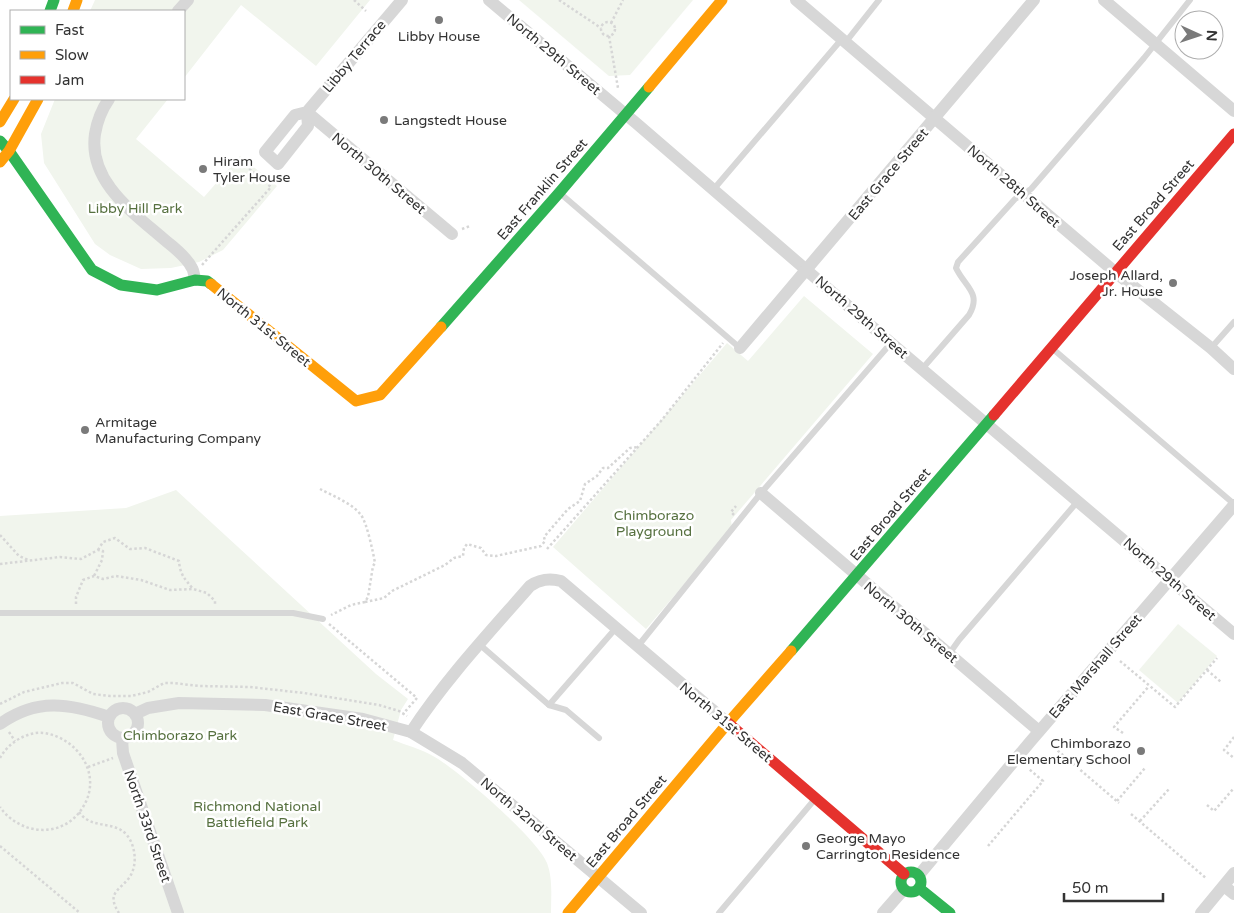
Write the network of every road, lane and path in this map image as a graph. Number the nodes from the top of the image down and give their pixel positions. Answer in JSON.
{"nodes":[{"id":1,"x":188,"y":0,"type":"edge"},
{"id":2,"x":354,"y":0,"type":"edge"},
{"id":3,"x":402,"y":0,"type":"edge"},
{"id":4,"x":489,"y":0,"type":"edge"},
{"id":5,"x":559,"y":0,"type":"edge"},
{"id":6,"x":623,"y":0,"type":"edge"},
{"id":7,"x":722,"y":0,"type":"edge"},
{"id":8,"x":796,"y":0,"type":"edge"},
{"id":9,"x":879,"y":0,"type":"edge"},
{"id":10,"x":1034,"y":0,"type":"edge"},
{"id":11,"x":1104,"y":0,"type":"edge"},
{"id":12,"x":1190,"y":0,"type":"edge"},
{"id":13,"x":179,"y":10,"type":"edge"},
{"id":14,"x":366,"y":11,"type":"dead end"},
{"id":15,"x":611,"y":24,"type":"junction"},
{"id":16,"x":601,"y":28,"type":"junction"},
{"id":17,"x":609,"y":36,"type":"junction"},
{"id":18,"x":843,"y":41,"type":"junction"},
{"id":19,"x":1155,"y":43,"type":"junction"},
{"id":20,"x":618,"y":88,"type":"dead end"},
{"id":21,"x":13,"y":100,"type":"edge"},
{"id":22,"x":37,"y":100,"type":"edge"},
{"id":23,"x":109,"y":100,"type":"edge"},
{"id":24,"x":1234,"y":111,"type":"edge"},
{"id":25,"x":307,"y":112,"type":"joint"},
{"id":26,"x":626,"y":114,"type":"junction"},
{"id":27,"x":936,"y":118,"type":"junction"},
{"id":28,"x":0,"y":122,"type":"edge"},
{"id":29,"x":1234,"y":134,"type":"edge"},
{"id":30,"x":0,"y":141,"type":"edge"},
{"id":31,"x":9,"y":150,"type":"junction"},
{"id":32,"x":0,"y":162,"type":"edge"},
{"id":33,"x":241,"y":162,"type":"dead end"},
{"id":34,"x":713,"y":190,"type":"junction"},
{"id":35,"x":559,"y":193,"type":"junction"},
{"id":36,"x":1024,"y":193,"type":"junction"},
{"id":37,"x":452,"y":234,"type":"dead end"},
{"id":38,"x":807,"y":270,"type":"junction"},
{"id":39,"x":1115,"y":272,"type":"junction"},
{"id":40,"x":194,"y":274,"type":"junction"},
{"id":41,"x":1234,"y":322,"type":"edge"},
{"id":42,"x":724,"y":342,"type":"dead end"},
{"id":43,"x":890,"y":342,"type":"junction"},
{"id":44,"x":740,"y":348,"type":"joint"},
{"id":45,"x":1051,"y":348,"type":"junction"},
{"id":46,"x":1211,"y":348,"type":"junction"},
{"id":47,"x":922,"y":369,"type":"junction"},
{"id":48,"x":1234,"y":369,"type":"edge"},
{"id":49,"x":380,"y":395,"type":"joint"},
{"id":50,"x":987,"y":423,"type":"junction"},
{"id":51,"x":638,"y":447,"type":"junction"},
{"id":52,"x":320,"y":490,"type":"dead end"},
{"id":53,"x":760,"y":494,"type":"junction"},
{"id":54,"x":1078,"y":501,"type":"junction"},
{"id":55,"x":1234,"y":504,"type":"edge"},
{"id":56,"x":0,"y":535,"type":"edge"},
{"id":57,"x":547,"y":549,"type":"dead end"},
{"id":58,"x":98,"y":550,"type":"junction"},
{"id":59,"x":28,"y":560,"type":"junction"},
{"id":60,"x":0,"y":564,"type":"edge"},
{"id":61,"x":94,"y":576,"type":"junction"},
{"id":62,"x":856,"y":576,"type":"junction"},
{"id":63,"x":1170,"y":580,"type":"junction"},
{"id":64,"x":193,"y":589,"type":"junction"},
{"id":65,"x":365,"y":602,"type":"junction"},
{"id":66,"x":0,"y":613,"type":"edge"},
{"id":67,"x":75,"y":613,"type":"junction"},
{"id":68,"x":215,"y":614,"type":"junction"},
{"id":69,"x":323,"y":619,"type":"joint"},
{"id":70,"x":331,"y":626,"type":"dead end"},
{"id":71,"x":616,"y":628,"type":"junction"},
{"id":72,"x":1234,"y":634,"type":"edge"},
{"id":73,"x":480,"y":644,"type":"junction"},
{"id":74,"x":638,"y":646,"type":"junction"},
{"id":75,"x":949,"y":654,"type":"junction"},
{"id":76,"x":1216,"y":658,"type":"dead end"},
{"id":77,"x":1120,"y":661,"type":"dead end"},
{"id":78,"x":1207,"y":670,"type":"junction"},
{"id":79,"x":1221,"y":682,"type":"dead end"},
{"id":80,"x":1149,"y":686,"type":"junction"},
{"id":81,"x":549,"y":705,"type":"junction"},
{"id":82,"x":135,"y":714,"type":"junction"},
{"id":83,"x":407,"y":716,"type":"dead end"},
{"id":84,"x":109,"y":717,"type":"junction"},
{"id":85,"x":728,"y":723,"type":"junction"},
{"id":86,"x":4,"y":727,"type":"edge"},
{"id":87,"x":1039,"y":731,"type":"junction"},
{"id":88,"x":411,"y":732,"type":"junction"},
{"id":89,"x":1123,"y":733,"type":"dead end"},
{"id":90,"x":1234,"y":737,"type":"edge"},
{"id":91,"x":599,"y":738,"type":"dead end"},
{"id":92,"x":122,"y":739,"type":"junction"},
{"id":93,"x":15,"y":741,"type":"junction"},
{"id":94,"x":1050,"y":744,"type":"dead end"},
{"id":95,"x":0,"y":758,"type":"edge"},
{"id":96,"x":1234,"y":758,"type":"edge"},
{"id":97,"x":110,"y":759,"type":"dead end"},
{"id":98,"x":88,"y":767,"type":"junction"},
{"id":99,"x":1145,"y":768,"type":"dead end"},
{"id":100,"x":1029,"y":769,"type":"dead end"},
{"id":101,"x":1234,"y":788,"type":"edge"},
{"id":102,"x":1169,"y":789,"type":"dead end"},
{"id":103,"x":816,"y":798,"type":"junction"},
{"id":104,"x":1207,"y":806,"type":"dead end"},
{"id":105,"x":0,"y":807,"type":"edge"},
{"id":106,"x":1,"y":812,"type":"edge"},
{"id":107,"x":79,"y":812,"type":"junction"},
{"id":108,"x":1131,"y":814,"type":"dead end"},
{"id":109,"x":1140,"y":821,"type":"junction"},
{"id":110,"x":0,"y":846,"type":"edge"},
{"id":111,"x":988,"y":846,"type":"dead end"},
{"id":112,"x":904,"y":874,"type":"junction"},
{"id":113,"x":1234,"y":874,"type":"edge"},
{"id":114,"x":599,"y":877,"type":"junction"},
{"id":115,"x":1207,"y":879,"type":"dead end"},
{"id":116,"x":919,"y":881,"type":"junction"},
{"id":117,"x":1224,"y":886,"type":"junction"},
{"id":118,"x":904,"y":889,"type":"junction"},
{"id":119,"x":1234,"y":894,"type":"edge"},
{"id":120,"x":80,"y":913,"type":"edge"},
{"id":121,"x":119,"y":913,"type":"edge"},
{"id":122,"x":178,"y":913,"type":"edge"},
{"id":123,"x":568,"y":913,"type":"edge"},
{"id":124,"x":641,"y":913,"type":"edge"},
{"id":125,"x":719,"y":913,"type":"edge"},
{"id":126,"x":884,"y":913,"type":"edge"},
{"id":127,"x":950,"y":913,"type":"edge"},
{"id":128,"x":1201,"y":913,"type":"edge"}],
"edges":[{"from":1,"to":13,"type":"street"},
{"from":2,"to":14,"type":"path"},
{"from":3,"to":25,"type":"street","name":"Libby Terrace"},
{"from":4,"to":26,"type":"street","name":"North 29th Street"},
{"from":5,"to":16,"type":"path"},
{"from":6,"to":15,"type":"path"},
{"from":7,"to":26,"type":"street","name":"East Franklin Street"},
{"from":8,"to":18,"type":"street","name":"North 28th Street"},
{"from":9,"to":18,"type":"lane"},
{"from":10,"to":27,"type":"street","name":"East Grace Street"},
{"from":11,"to":19,"type":"street"},
{"from":12,"to":19,"type":"lane"},
{"from":15,"to":16,"type":"path"},
{"from":15,"to":17,"type":"path"},
{"from":16,"to":17,"type":"path"},
{"from":17,"to":20,"type":"path"},
{"from":18,"to":27,"type":"street","name":"North 28th Street"},
{"from":18,"to":34,"type":"lane"},
{"from":19,"to":24,"type":"street"},
{"from":19,"to":36,"type":"lane"},
{"from":21,"to":28,"type":"street"},
{"from":22,"to":31,"type":"street"},
{"from":23,"to":40,"type":"street"},
{"from":25,"to":37,"type":"street","name":"North 30th Street"},
{"from":26,"to":34,"type":"street","name":"North 29th Street"},
{"from":26,"to":35,"type":"street","name":"East Franklin Street"},
{"from":27,"to":36,"type":"street","name":"North 28th Street"},
{"from":27,"to":38,"type":"street","name":"East Grace Street"},
{"from":29,"to":39,"type":"street","name":"East Broad Street"},
{"from":30,"to":31,"type":"street"},
{"from":31,"to":32,"type":"street"},
{"from":31,"to":40,"type":"street"},
{"from":33,"to":40,"type":"path"},
{"from":34,"to":38,"type":"street","name":"North 29th Street"},
{"from":35,"to":44,"type":"lane"},
{"from":35,"to":49,"type":"street","name":"East Franklin Street"},
{"from":36,"to":39,"type":"street","name":"North 28th Street"},
{"from":36,"to":47,"type":"lane"},
{"from":38,"to":43,"type":"street","name":"North 29th Street"},
{"from":38,"to":44,"type":"street","name":"East Grace Street"},
{"from":39,"to":45,"type":"street","name":"East Broad Street"},
{"from":39,"to":46,"type":"street","name":"North 28th Street"},
{"from":40,"to":49,"type":"street","name":"North 31st Street"},
{"from":41,"to":46,"type":"lane"},
{"from":42,"to":51,"type":"path"},
{"from":43,"to":47,"type":"street","name":"North 29th Street"},
{"from":43,"to":53,"type":"lane"},
{"from":45,"to":50,"type":"street","name":"East Broad Street"},
{"from":45,"to":55,"type":"lane"},
{"from":46,"to":48,"type":"street","name":"North 28th Street"},
{"from":47,"to":50,"type":"street","name":"North 29th Street"},
{"from":50,"to":54,"type":"street","name":"North 29th Street"},
{"from":50,"to":62,"type":"street","name":"East Broad Street"},
{"from":51,"to":57,"type":"path"},
{"from":51,"to":65,"type":"path"},
{"from":52,"to":65,"type":"path"},
{"from":53,"to":62,"type":"street","name":"North 30th Street"},
{"from":53,"to":74,"type":"lane"},
{"from":54,"to":63,"type":"street","name":"North 29th Street"},
{"from":54,"to":75,"type":"lane"},
{"from":55,"to":63,"type":"street","name":"East Marshall Street"},
{"from":56,"to":59,"type":"path"},
{"from":58,"to":59,"type":"path"},
{"from":58,"to":61,"type":"path"},
{"from":58,"to":64,"type":"path"},
{"from":59,"to":60,"type":"path"},
{"from":61,"to":64,"type":"path"},
{"from":61,"to":67,"type":"path"},
{"from":62,"to":75,"type":"street","name":"North 30th Street"},
{"from":62,"to":85,"type":"street","name":"East Broad Street"},
{"from":63,"to":72,"type":"street","name":"North 29th Street"},
{"from":63,"to":87,"type":"street","name":"East Marshall Street"},
{"from":64,"to":68,"type":"path"},
{"from":65,"to":69,"type":"path"},
{"from":66,"to":67,"type":"lane"},
{"from":67,"to":68,"type":"lane"},
{"from":68,"to":69,"type":"lane"},
{"from":70,"to":83,"type":"path"},
{"from":71,"to":73,"type":"street","name":"North 31st Street"},
{"from":71,"to":74,"type":"street","name":"North 31st Street"},
{"from":71,"to":81,"type":"lane"},
{"from":73,"to":81,"type":"lane"},
{"from":73,"to":88,"type":"street"},
{"from":74,"to":85,"type":"street","name":"North 31st Street"},
{"from":75,"to":87,"type":"street","name":"North 30th Street"},
{"from":76,"to":78,"type":"path"},
{"from":77,"to":80,"type":"path"},
{"from":78,"to":79,"type":"path"},
{"from":78,"to":80,"type":"path"},
{"from":80,"to":89,"type":"path"},
{"from":81,"to":91,"type":"lane"},
{"from":82,"to":84,"type":"street","name":"East Grace Street"},
{"from":82,"to":88,"type":"street","name":"East Grace Street"},
{"from":82,"to":92,"type":"street"},
{"from":84,"to":86,"type":"street"},
{"from":84,"to":92,"type":"street"},
{"from":85,"to":103,"type":"street","name":"North 31st Street"},
{"from":85,"to":114,"type":"street","name":"East Broad Street"},
{"from":86,"to":93,"type":"path"},
{"from":87,"to":116,"type":"street","name":"East Marshall Street"},
{"from":88,"to":114,"type":"street","name":"North 32nd Street"},
{"from":90,"to":96,"type":"path"},
{"from":92,"to":122,"type":"street","name":"North 33rd Street"},
{"from":93,"to":95,"type":"path"},
{"from":93,"to":98,"type":"path"},
{"from":94,"to":99,"type":"path"},
{"from":97,"to":98,"type":"path"},
{"from":98,"to":107,"type":"path"},
{"from":100,"to":111,"type":"path"},
{"from":101,"to":104,"type":"path"},
{"from":102,"to":109,"type":"path"},
{"from":103,"to":112,"type":"street","name":"North 31st Street"},
{"from":103,"to":125,"type":"lane"},
{"from":105,"to":106,"type":"path"},
{"from":106,"to":107,"type":"path"},
{"from":107,"to":121,"type":"path"},
{"from":108,"to":109,"type":"path"},
{"from":109,"to":115,"type":"path"},
{"from":110,"to":120,"type":"path"},
{"from":112,"to":116,"type":"street"},
{"from":112,"to":118,"type":"street"},
{"from":113,"to":117,"type":"street"},
{"from":114,"to":123,"type":"street","name":"East Broad Street"},
{"from":114,"to":124,"type":"street","name":"North 32nd Street"},
{"from":116,"to":118,"type":"street"},
{"from":116,"to":127,"type":"street"},
{"from":117,"to":119,"type":"street"},
{"from":117,"to":128,"type":"street"},
{"from":118,"to":126,"type":"street"}]}
